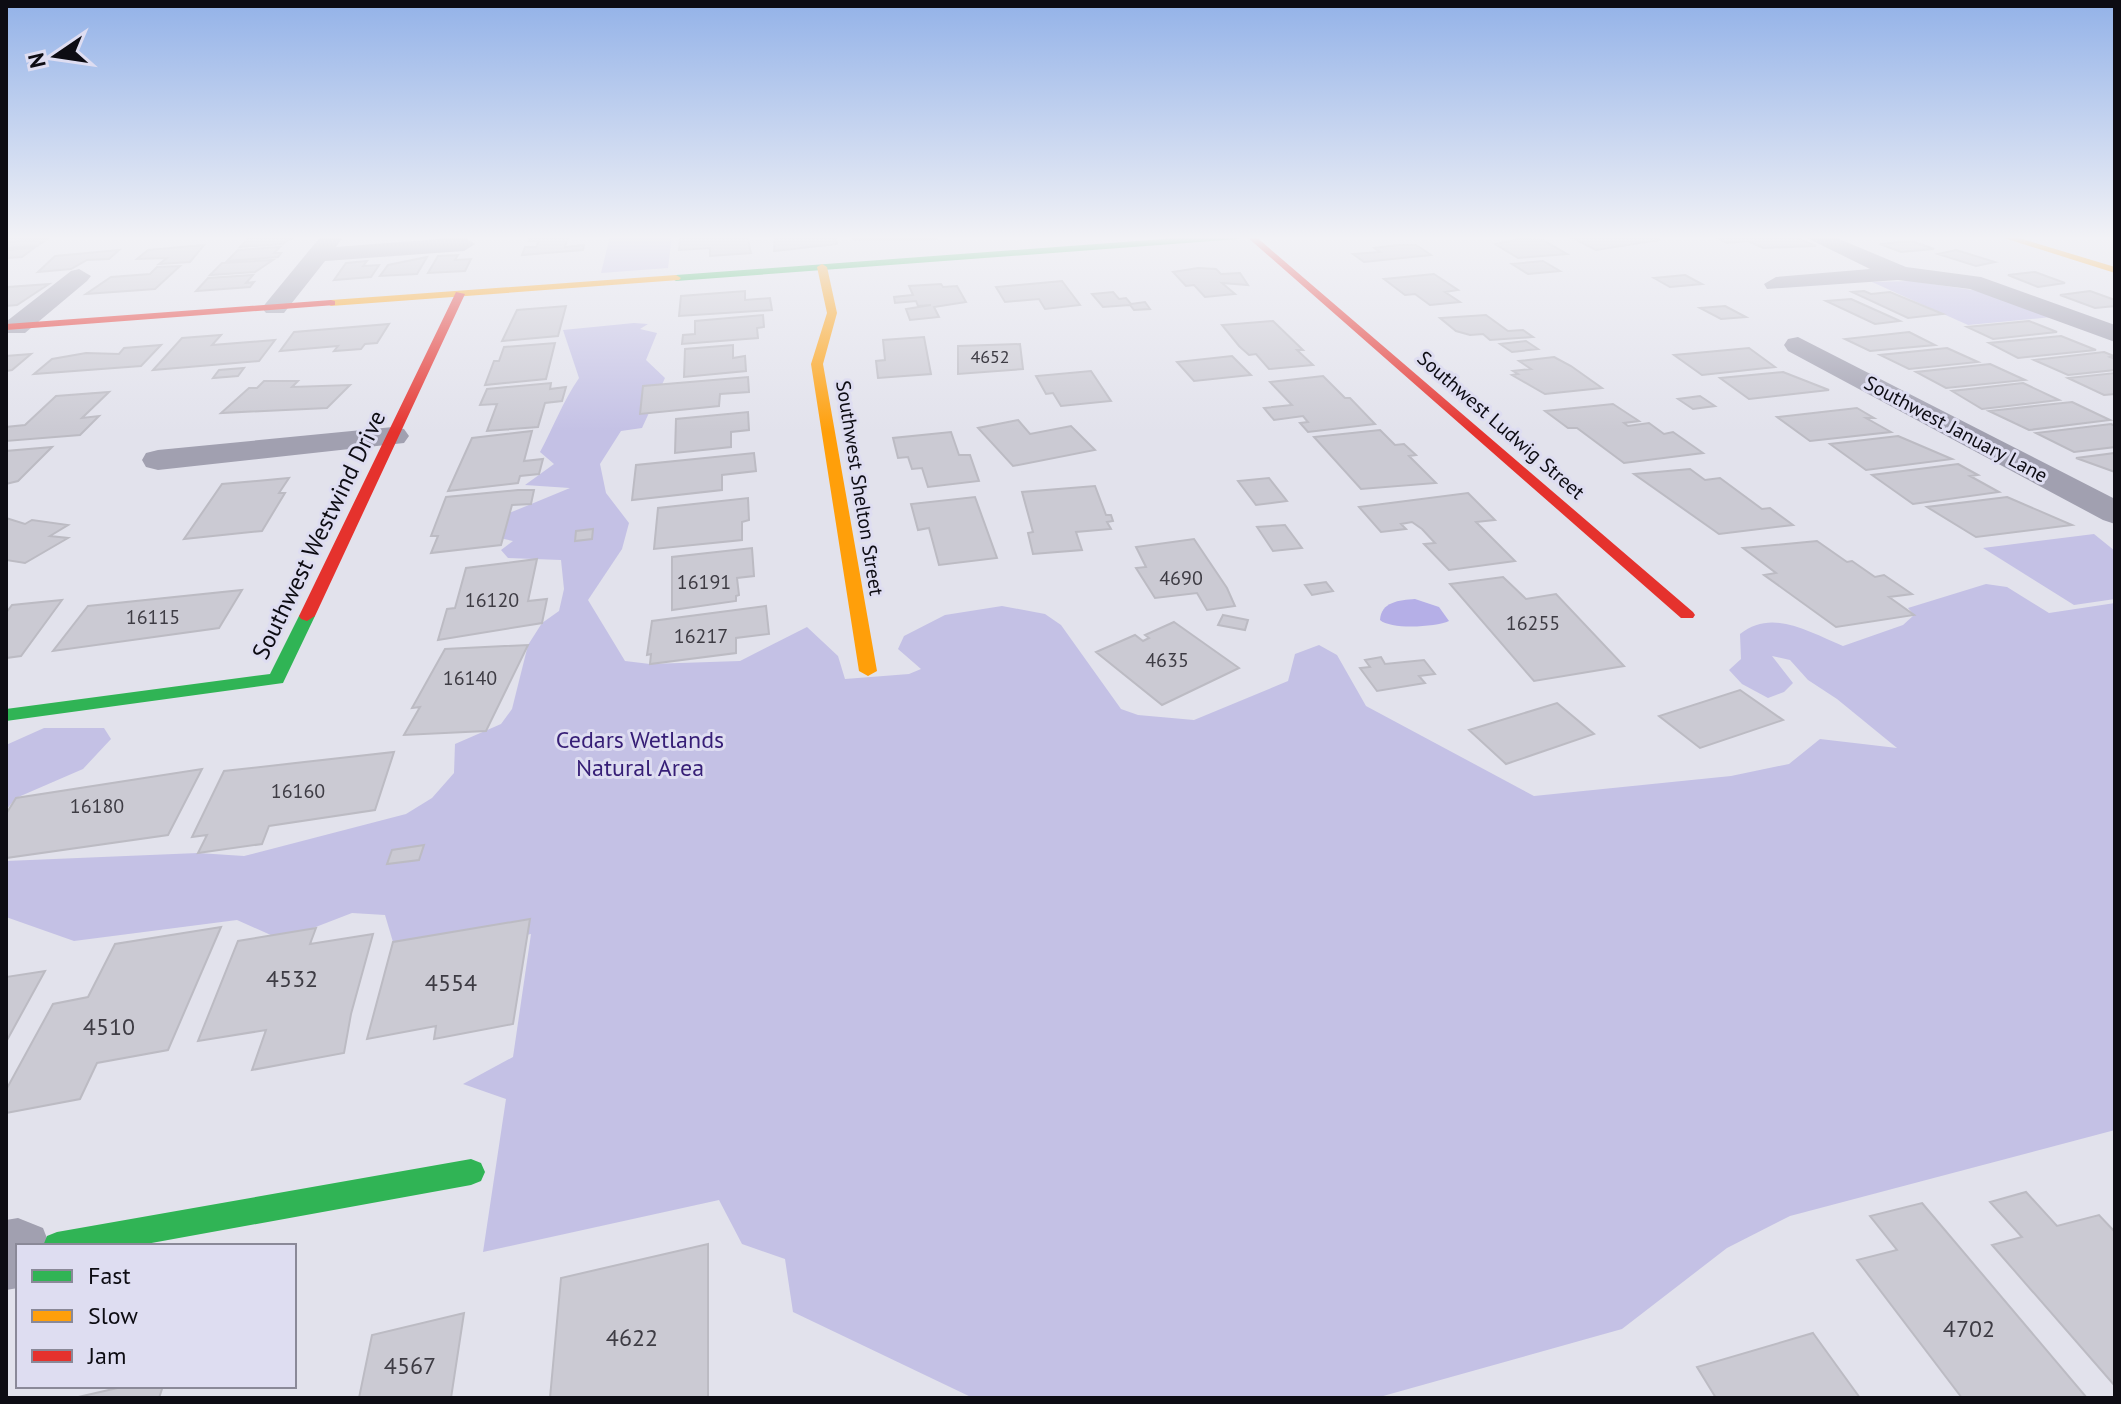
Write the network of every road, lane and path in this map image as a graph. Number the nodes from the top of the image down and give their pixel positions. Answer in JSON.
{"nodes":[{"id":1,"x":45,"y":302,"type":"edge"},
{"id":2,"x":280,"y":302,"type":"edge"},
{"id":3,"x":361,"y":302,"type":"edge"},
{"id":4,"x":456,"y":302,"type":"edge"},
{"id":5,"x":830,"y":302,"type":"edge"},
{"id":6,"x":1326,"y":302,"type":"edge"},
{"id":7,"x":2033,"y":302,"type":"edge"},
{"id":8,"x":275,"y":308,"type":"junction"},
{"id":9,"x":11,"y":327,"type":"edge"},
{"id":10,"x":2115,"y":334,"type":"edge"},
{"id":11,"x":1798,"y":345,"type":"dead end"},
{"id":12,"x":393,"y":436,"type":"junction"},
{"id":13,"x":158,"y":460,"type":"dead end"},
{"id":14,"x":2115,"y":513,"type":"edge"},
{"id":15,"x":1687,"y":615,"type":"dead end"},
{"id":16,"x":868,"y":671,"type":"dead end"},
{"id":17,"x":6,"y":715,"type":"edge"},
{"id":18,"x":471,"y":1172,"type":"dead end"},
{"id":19,"x":68,"y":1244,"type":"edge"}],
"edges":[{"from":1,"to":9,"type":"street"},
{"from":2,"to":8,"type":"street"},
{"from":3,"to":8,"type":"street"},
{"from":4,"to":12,"type":"street","name":"Southwest Westwind Drive"},
{"from":5,"to":16,"type":"street","name":"Southwest Shelton Street"},
{"from":6,"to":15,"type":"street","name":"Southwest Ludwig Street"},
{"from":7,"to":10,"type":"street"},
{"from":8,"to":9,"type":"street"},
{"from":11,"to":14,"type":"street","name":"Southwest January Lane"},
{"from":12,"to":13,"type":"street"},
{"from":12,"to":17,"type":"street","name":"Southwest Westwind Drive"},
{"from":18,"to":19,"type":"street"}]}
